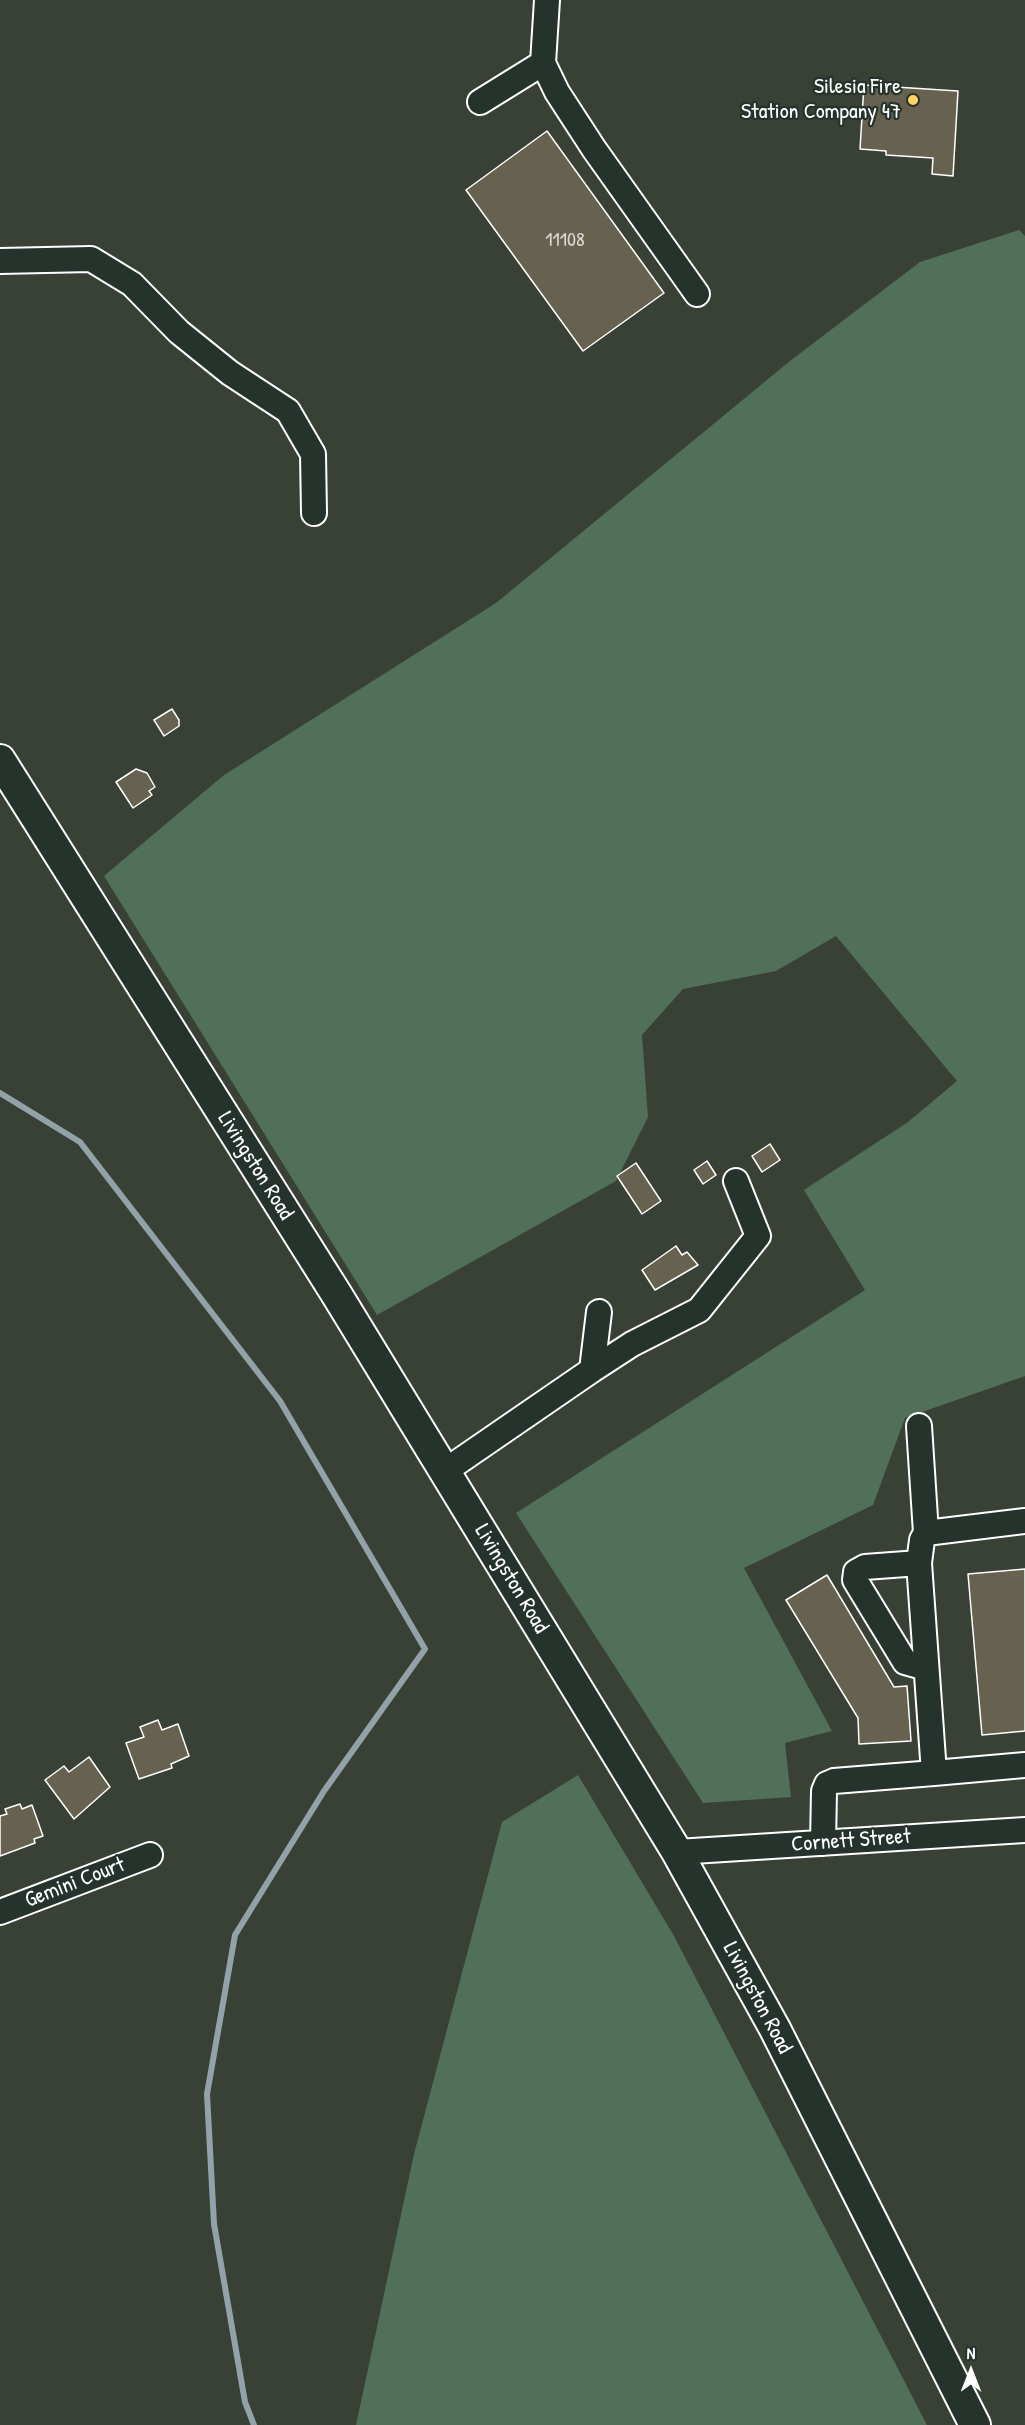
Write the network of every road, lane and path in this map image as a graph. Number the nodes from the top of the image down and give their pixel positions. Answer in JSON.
{"nodes":[{"id":1,"x":547,"y":0,"type":"edge"},
{"id":2,"x":543,"y":63,"type":"junction"},
{"id":3,"x":480,"y":102,"type":"dead end"},
{"id":4,"x":0,"y":261,"type":"edge"},
{"id":5,"x":697,"y":294,"type":"dead end"},
{"id":6,"x":315,"y":513,"type":"dead end"},
{"id":7,"x":0,"y":760,"type":"edge"},
{"id":8,"x":736,"y":1181,"type":"dead end"},
{"id":9,"x":599,"y":1312,"type":"dead end"},
{"id":10,"x":592,"y":1371,"type":"junction"},
{"id":11,"x":919,"y":1426,"type":"dead end"},
{"id":12,"x":445,"y":1471,"type":"junction"},
{"id":13,"x":1025,"y":1521,"type":"edge"},
{"id":14,"x":926,"y":1533,"type":"junction"},
{"id":15,"x":919,"y":1563,"type":"junction"},
{"id":16,"x":926,"y":1668,"type":"junction"},
{"id":17,"x":1025,"y":1766,"type":"edge"},
{"id":18,"x":934,"y":1773,"type":"junction"},
{"id":19,"x":1025,"y":1830,"type":"edge"},
{"id":20,"x":824,"y":1843,"type":"junction"},
{"id":21,"x":677,"y":1852,"type":"junction"},
{"id":22,"x":150,"y":1855,"type":"dead end"},
{"id":23,"x":0,"y":1912,"type":"edge"},
{"id":24,"x":975,"y":2425,"type":"edge"}],
"edges":[{"from":1,"to":2,"type":"street"},
{"from":2,"to":3,"type":"street"},
{"from":2,"to":5,"type":"street"},
{"from":4,"to":6,"type":"street"},
{"from":7,"to":12,"type":"main road","name":"Livingston Road"},
{"from":8,"to":10,"type":"street"},
{"from":9,"to":10,"type":"street"},
{"from":10,"to":12,"type":"street"},
{"from":11,"to":14,"type":"street"},
{"from":12,"to":21,"type":"main road","name":"Livingston Road"},
{"from":13,"to":14,"type":"street"},
{"from":14,"to":15,"type":"street"},
{"from":15,"to":16,"type":"street"},
{"from":15,"to":16,"type":"street"},
{"from":16,"to":18,"type":"street"},
{"from":17,"to":18,"type":"street"},
{"from":18,"to":20,"type":"street"},
{"from":19,"to":20,"type":"street","name":"Cornett Street"},
{"from":20,"to":21,"type":"street","name":"Cornett Street"},
{"from":21,"to":24,"type":"main road","name":"Livingston Road"},
{"from":22,"to":23,"type":"street","name":"Gemini Court"}]}
